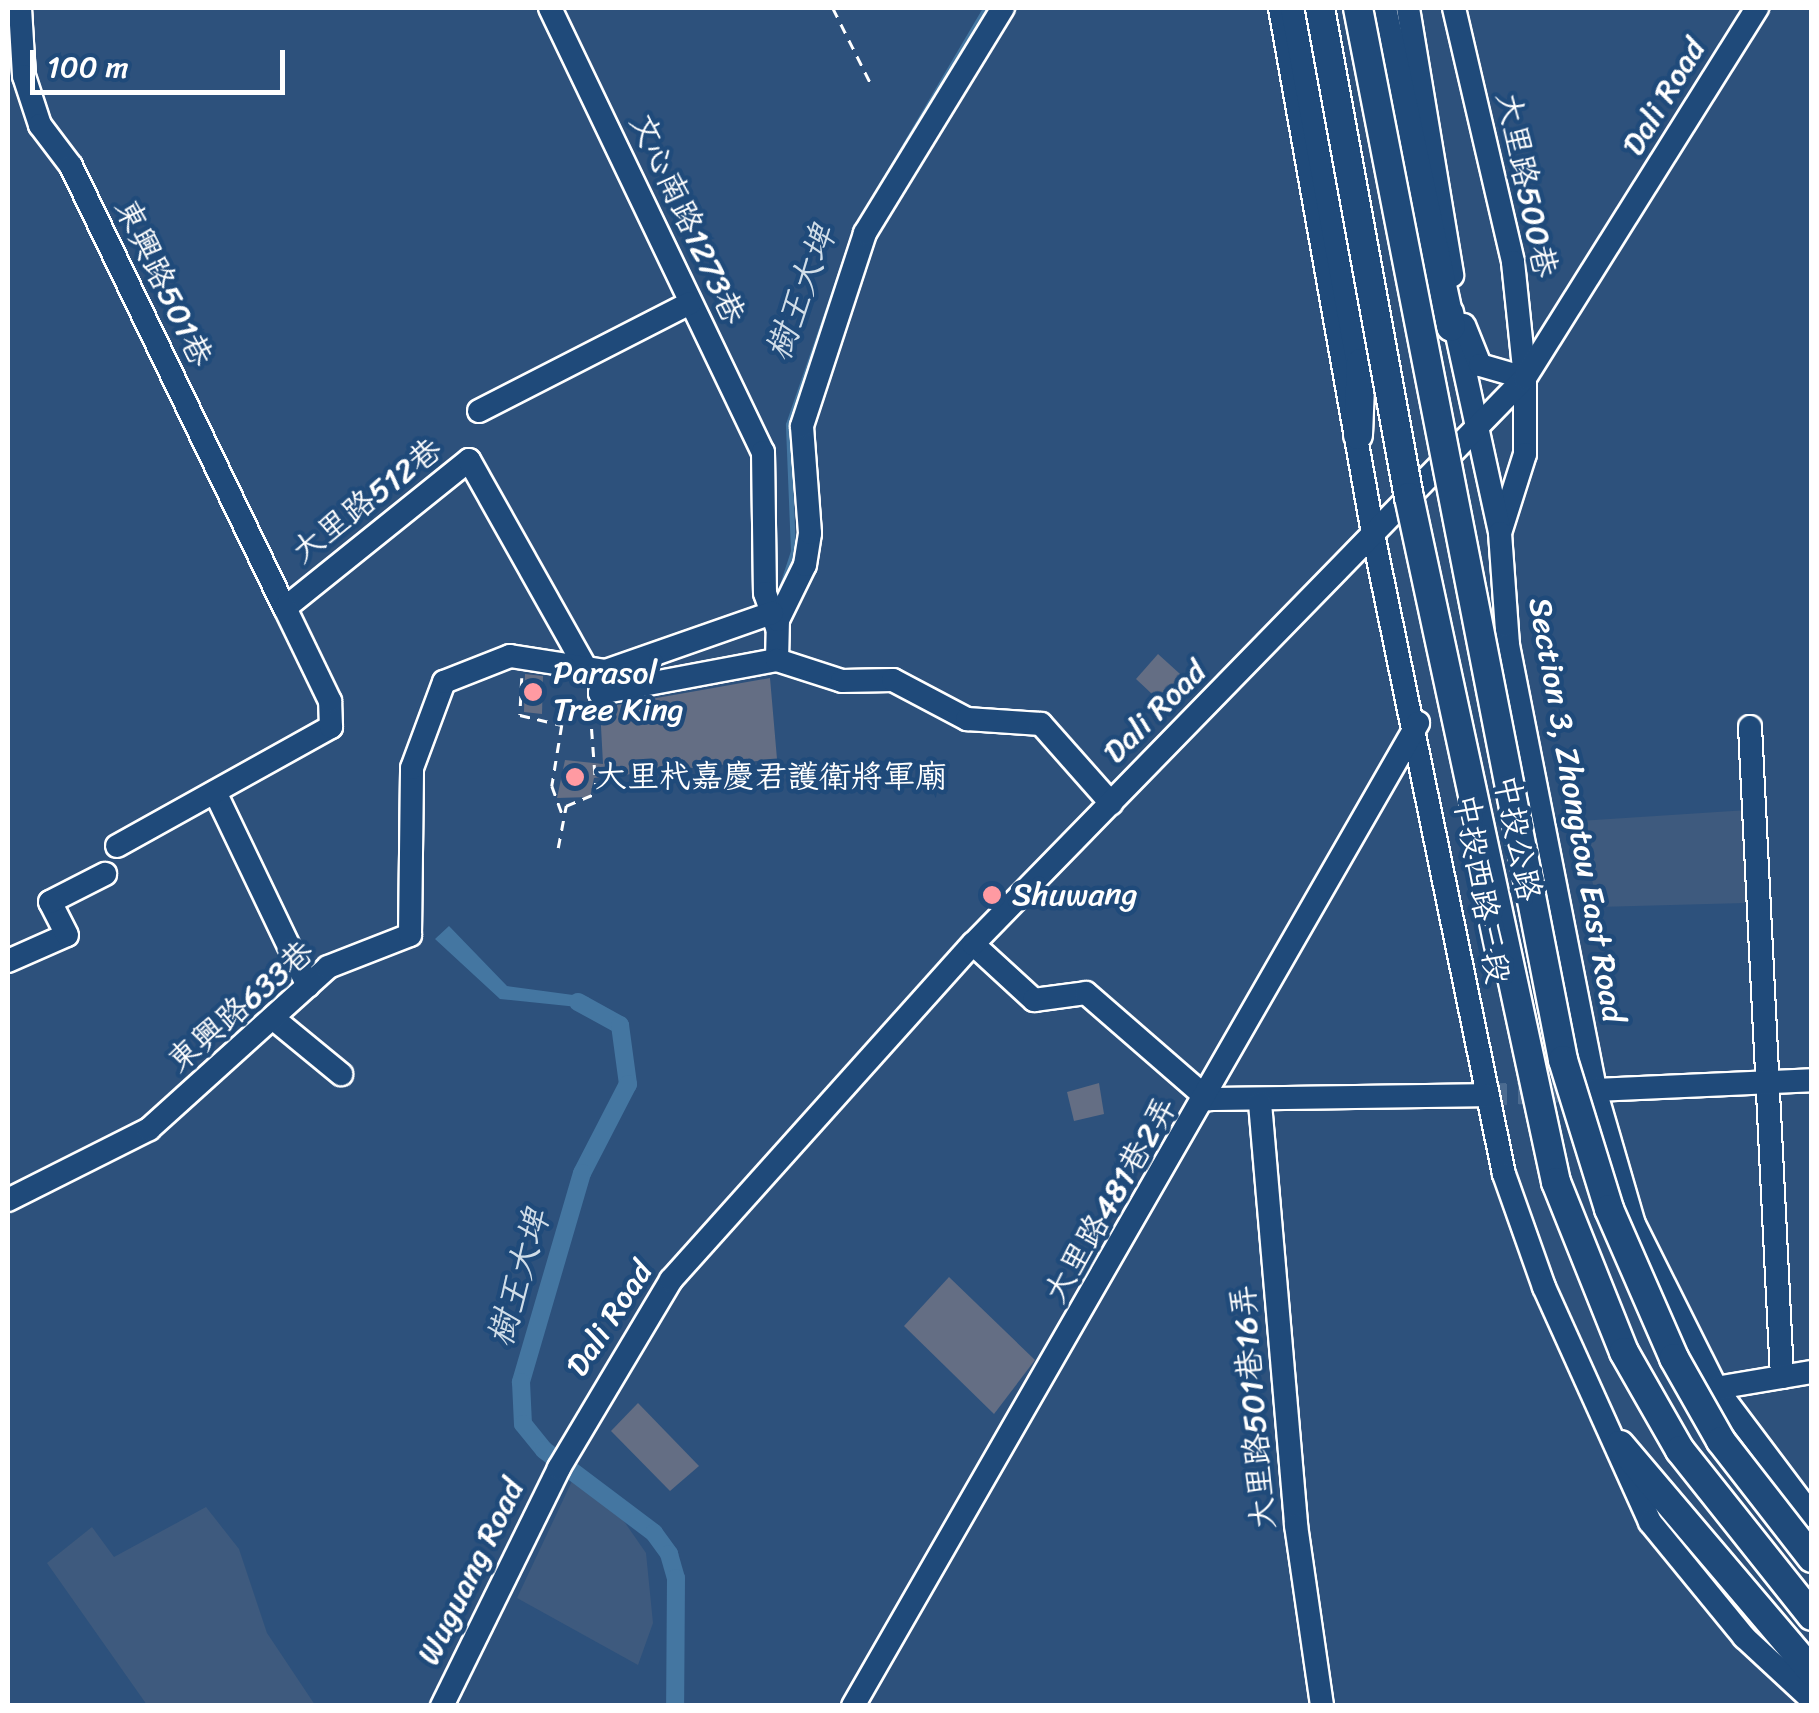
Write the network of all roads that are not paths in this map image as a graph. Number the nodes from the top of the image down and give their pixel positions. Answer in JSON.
{"nodes":[{"id":1,"x":20,"y":8,"type":"edge"},
{"id":2,"x":550,"y":8,"type":"edge"},
{"id":3,"x":1003,"y":8,"type":"edge"},
{"id":4,"x":1280,"y":8,"type":"edge"},
{"id":5,"x":1294,"y":8,"type":"edge"},
{"id":6,"x":1320,"y":8,"type":"edge"},
{"id":7,"x":1358,"y":8,"type":"edge"},
{"id":8,"x":1382,"y":8,"type":"edge"},
{"id":9,"x":1408,"y":8,"type":"edge"},
{"id":10,"x":1454,"y":8,"type":"edge"},
{"id":11,"x":1757,"y":8,"type":"edge"},
{"id":12,"x":1452,"y":277,"type":"junction"},
{"id":13,"x":690,"y":303,"type":"junction"},
{"id":14,"x":1451,"y":327,"type":"junction"},
{"id":15,"x":1525,"y":378,"type":"junction"},
{"id":16,"x":479,"y":411,"type":"dead end"},
{"id":17,"x":1476,"y":430,"type":"junction"},
{"id":18,"x":1358,"y":435,"type":"junction"},
{"id":19,"x":1500,"y":533,"type":"junction"},
{"id":20,"x":1374,"y":539,"type":"junction"},
{"id":21,"x":272,"y":583,"type":"joint"},
{"id":22,"x":285,"y":608,"type":"junction"},
{"id":23,"x":774,"y":627,"type":"junction"},
{"id":24,"x":597,"y":676,"type":"junction"},
{"id":25,"x":1418,"y":723,"type":"junction"},
{"id":26,"x":1750,"y":726,"type":"dead end"},
{"id":27,"x":215,"y":792,"type":"junction"},
{"id":28,"x":1110,"y":803,"type":"junction"},
{"id":29,"x":116,"y":846,"type":"dead end"},
{"id":30,"x":105,"y":874,"type":"dead end"},
{"id":31,"x":973,"y":944,"type":"junction"},
{"id":32,"x":8,"y":961,"type":"edge"},
{"id":33,"x":308,"y":986,"type":"junction"},
{"id":34,"x":274,"y":1019,"type":"junction"},
{"id":35,"x":341,"y":1074,"type":"dead end"},
{"id":36,"x":1812,"y":1080,"type":"edge"},
{"id":37,"x":1766,"y":1084,"type":"junction"},
{"id":38,"x":1595,"y":1090,"type":"junction"},
{"id":39,"x":1485,"y":1095,"type":"junction"},
{"id":40,"x":1208,"y":1099,"type":"junction"},
{"id":41,"x":1260,"y":1102,"type":"junction"},
{"id":42,"x":10,"y":1192,"type":"edge"},
{"id":43,"x":1812,"y":1372,"type":"edge"},
{"id":44,"x":1782,"y":1377,"type":"junction"},
{"id":45,"x":1716,"y":1388,"type":"junction"},
{"id":46,"x":1620,"y":1444,"type":"junction"},
{"id":47,"x":559,"y":1468,"type":"joint"},
{"id":48,"x":1812,"y":1516,"type":"edge"},
{"id":49,"x":1812,"y":1558,"type":"edge"},
{"id":50,"x":1812,"y":1616,"type":"edge"},
{"id":51,"x":1812,"y":1671,"type":"edge"},
{"id":52,"x":1812,"y":1700,"type":"edge"},
{"id":53,"x":442,"y":1706,"type":"edge"},
{"id":54,"x":853,"y":1706,"type":"edge"},
{"id":55,"x":1322,"y":1706,"type":"edge"}],
"edges":[{"from":1,"to":21,"type":"street","name":"東興路501巷"},
{"from":2,"to":13,"type":"street","name":"文心南路1273巷"},
{"from":3,"to":23,"type":"street"},
{"from":4,"to":18,"type":"street","name":"中投西路三段"},
{"from":5,"to":18,"type":"main road"},
{"from":6,"to":50,"type":"main road","name":"中投公路","bridge":true},
{"from":7,"to":49,"type":"main road","name":"中投公路","bridge":true},
{"from":8,"to":14,"type":"main road"},
{"from":9,"to":12,"type":"street","name":"Section 3, Zhongtou East Road"},
{"from":10,"to":15,"type":"street","name":"大里路500巷"},
{"from":11,"to":15,"type":"street","name":"Dali Road"},
{"from":12,"to":14,"type":"street","name":"Section 3, Zhongtou East Road"},
{"from":12,"to":15,"type":"street"},
{"from":13,"to":16,"type":"street"},
{"from":13,"to":23,"type":"street","name":"文心南路1273巷"},
{"from":14,"to":17,"type":"street","name":"Section 3, Zhongtou East Road"},
{"from":15,"to":17,"type":"street","name":"Dali Road"},
{"from":15,"to":19,"type":"street","name":"大里路500巷"},
{"from":17,"to":19,"type":"street","name":"Section 3, Zhongtou East Road"},
{"from":17,"to":20,"type":"street","name":"Dali Road"},
{"from":18,"to":20,"type":"street","name":"中投西路三段"},
{"from":19,"to":38,"type":"street","name":"Section 3, Zhongtou East Road"},
{"from":20,"to":25,"type":"street","name":"中投西路三段"},
{"from":20,"to":28,"type":"street","name":"Dali Road"},
{"from":21,"to":22,"type":"street","name":"大里路512巷"},
{"from":22,"to":24,"type":"street","name":"大里路512巷"},
{"from":22,"to":27,"type":"street"},
{"from":23,"to":24,"type":"street"},
{"from":23,"to":24,"type":"street"},
{"from":23,"to":28,"type":"street"},
{"from":24,"to":33,"type":"street","name":"東興路633巷"},
{"from":25,"to":39,"type":"street","name":"中投西路三段"},
{"from":25,"to":40,"type":"street","name":"大里路481巷2弄"},
{"from":26,"to":37,"type":"street"},
{"from":27,"to":29,"type":"street"},
{"from":27,"to":33,"type":"street"},
{"from":28,"to":31,"type":"street","name":"Dali Road"},
{"from":30,"to":32,"type":"street"},
{"from":31,"to":40,"type":"street"},
{"from":31,"to":47,"type":"street","name":"Dali Road"},
{"from":33,"to":34,"type":"street","name":"東興路633巷"},
{"from":34,"to":35,"type":"street"},
{"from":34,"to":42,"type":"street","name":"東興路633巷"},
{"from":36,"to":37,"type":"street"},
{"from":37,"to":38,"type":"street"},
{"from":37,"to":44,"type":"street"},
{"from":38,"to":45,"type":"street","name":"Section 3, Zhongtou East Road"},
{"from":39,"to":41,"type":"street"},
{"from":39,"to":46,"type":"street","name":"中投西路三段"},
{"from":40,"to":41,"type":"street"},
{"from":40,"to":54,"type":"street","name":"大里路481巷2弄"},
{"from":41,"to":55,"type":"street","name":"大里路501巷16弄"},
{"from":43,"to":44,"type":"street"},
{"from":44,"to":45,"type":"street"},
{"from":45,"to":48,"type":"street","name":"Section 3, Zhongtou East Road"},
{"from":46,"to":51,"type":"main road"},
{"from":46,"to":52,"type":"street","name":"中投西路三段"},
{"from":47,"to":53,"type":"street","name":"Wuguang Road"}]}
